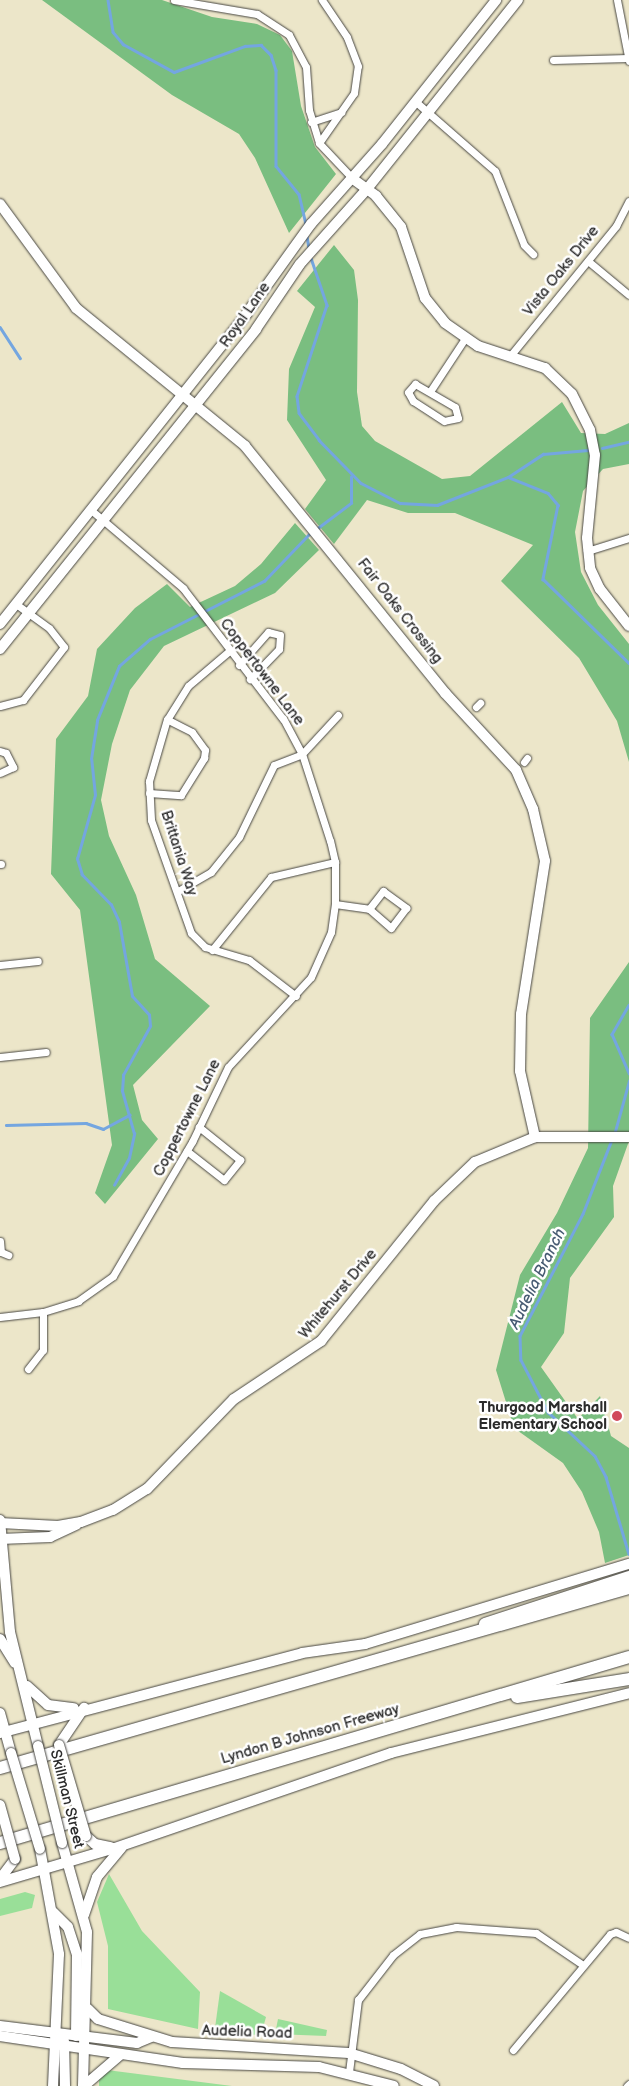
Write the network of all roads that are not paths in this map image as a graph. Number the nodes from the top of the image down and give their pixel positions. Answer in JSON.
{"nodes":[{"id":1,"x":174,"y":0,"type":"edge"},
{"id":2,"x":322,"y":0,"type":"edge"},
{"id":3,"x":496,"y":0,"type":"edge"},
{"id":4,"x":518,"y":0,"type":"edge"},
{"id":5,"x":618,"y":0,"type":"edge"},
{"id":6,"x":553,"y":60,"type":"dead end"},
{"id":7,"x":629,"y":60,"type":"edge"},
{"id":8,"x":416,"y":102,"type":"junction"},
{"id":9,"x":341,"y":112,"type":"junction"},
{"id":10,"x":430,"y":112,"type":"junction"},
{"id":11,"x":312,"y":122,"type":"junction"},
{"id":12,"x":319,"y":143,"type":"junction"},
{"id":13,"x":353,"y":178,"type":"junction"},
{"id":14,"x":367,"y":189,"type":"junction"},
{"id":15,"x":629,"y":201,"type":"edge"},
{"id":16,"x":0,"y":204,"type":"edge"},
{"id":17,"x":533,"y":254,"type":"dead end"},
{"id":18,"x":588,"y":261,"type":"junction"},
{"id":19,"x":629,"y":295,"type":"edge"},
{"id":20,"x":464,"y":340,"type":"junction"},
{"id":21,"x":510,"y":356,"type":"junction"},
{"id":22,"x":431,"y":390,"type":"junction"},
{"id":23,"x":183,"y":393,"type":"junction"},
{"id":24,"x":197,"y":404,"type":"junction"},
{"id":25,"x":90,"y":509,"type":"junction"},
{"id":26,"x":104,"y":520,"type":"junction"},
{"id":27,"x":629,"y":538,"type":"edge"},
{"id":28,"x":587,"y":551,"type":"junction"},
{"id":29,"x":16,"y":604,"type":"junction"},
{"id":30,"x":29,"y":614,"type":"junction"},
{"id":31,"x":0,"y":624,"type":"edge"},
{"id":32,"x":629,"y":626,"type":"edge"},
{"id":33,"x":0,"y":649,"type":"edge"},
{"id":34,"x":228,"y":652,"type":"junction"},
{"id":35,"x":239,"y":665,"type":"junction"},
{"id":36,"x":250,"y":679,"type":"junction"},
{"id":37,"x":0,"y":706,"type":"edge"},
{"id":38,"x":338,"y":715,"type":"dead end"},
{"id":39,"x":167,"y":718,"type":"junction"},
{"id":40,"x":0,"y":751,"type":"edge"},
{"id":41,"x":302,"y":754,"type":"junction"},
{"id":42,"x":0,"y":773,"type":"edge"},
{"id":43,"x":149,"y":792,"type":"junction"},
{"id":44,"x":335,"y":862,"type":"junction"},
{"id":45,"x":178,"y":891,"type":"junction"},
{"id":46,"x":335,"y":904,"type":"junction"},
{"id":47,"x":369,"y":909,"type":"junction"},
{"id":48,"x":212,"y":950,"type":"junction"},
{"id":49,"x":38,"y":961,"type":"dead end"},
{"id":50,"x":0,"y":965,"type":"edge"},
{"id":51,"x":296,"y":996,"type":"junction"},
{"id":52,"x":46,"y":1052,"type":"dead end"},
{"id":53,"x":0,"y":1057,"type":"edge"},
{"id":54,"x":199,"y":1127,"type":"junction"},
{"id":55,"x":536,"y":1137,"type":"junction"},
{"id":56,"x":629,"y":1137,"type":"edge"},
{"id":57,"x":187,"y":1151,"type":"junction"},
{"id":58,"x":0,"y":1240,"type":"edge"},
{"id":59,"x":8,"y":1255,"type":"dead end"},
{"id":60,"x":43,"y":1312,"type":"junction"},
{"id":61,"x":0,"y":1316,"type":"edge"},
{"id":62,"x":28,"y":1369,"type":"dead end"},
{"id":63,"x":0,"y":1522,"type":"edge"},
{"id":64,"x":82,"y":1522,"type":"junction"},
{"id":65,"x":0,"y":1539,"type":"edge"},
{"id":66,"x":629,"y":1564,"type":"edge"},
{"id":67,"x":629,"y":1577,"type":"edge"},
{"id":68,"x":629,"y":1588,"type":"edge"},
{"id":69,"x":473,"y":1633,"type":"junction"},
{"id":70,"x":0,"y":1639,"type":"edge"},
{"id":71,"x":629,"y":1657,"type":"edge"},
{"id":72,"x":19,"y":1668,"type":"junction"},
{"id":73,"x":629,"y":1679,"type":"edge"},
{"id":74,"x":24,"y":1681,"type":"junction"},
{"id":75,"x":629,"y":1693,"type":"edge"},
{"id":76,"x":478,"y":1703,"type":"junction"},
{"id":77,"x":82,"y":1709,"type":"junction"},
{"id":78,"x":0,"y":1713,"type":"edge"},
{"id":79,"x":32,"y":1723,"type":"junction"},
{"id":80,"x":2,"y":1732,"type":"edge"},
{"id":81,"x":0,"y":1768,"type":"edge"},
{"id":82,"x":0,"y":1806,"type":"edge"},
{"id":83,"x":128,"y":1843,"type":"junction"},
{"id":84,"x":0,"y":1844,"type":"edge"},
{"id":85,"x":115,"y":1848,"type":"junction"},
{"id":86,"x":67,"y":1863,"type":"junction"},
{"id":87,"x":44,"y":1870,"type":"junction"},
{"id":88,"x":0,"y":1880,"type":"edge"},
{"id":89,"x":53,"y":1912,"type":"junction"},
{"id":90,"x":84,"y":1916,"type":"junction"},
{"id":91,"x":629,"y":1938,"type":"edge"},
{"id":92,"x":583,"y":1965,"type":"junction"},
{"id":93,"x":88,"y":2010,"type":"junction"},
{"id":94,"x":0,"y":2026,"type":"edge"},
{"id":95,"x":56,"y":2030,"type":"junction"},
{"id":96,"x":74,"y":2032,"type":"junction"},
{"id":97,"x":85,"y":2035,"type":"junction"},
{"id":98,"x":0,"y":2036,"type":"edge"},
{"id":99,"x":150,"y":2037,"type":"junction"},
{"id":100,"x":55,"y":2044,"type":"junction"},
{"id":101,"x":66,"y":2046,"type":"junction"},
{"id":102,"x":203,"y":2047,"type":"junction"},
{"id":103,"x":84,"y":2049,"type":"junction"},
{"id":104,"x":513,"y":2050,"type":"dead end"},
{"id":105,"x":349,"y":2053,"type":"junction"},
{"id":106,"x":120,"y":2055,"type":"junction"},
{"id":107,"x":206,"y":2065,"type":"junction"},
{"id":108,"x":349,"y":2072,"type":"junction"},
{"id":109,"x":53,"y":2086,"type":"edge"},
{"id":110,"x":64,"y":2086,"type":"edge"},
{"id":111,"x":84,"y":2086,"type":"edge"},
{"id":112,"x":394,"y":2086,"type":"edge"},
{"id":113,"x":434,"y":2086,"type":"edge"}],
"edges":[{"from":1,"to":11,"type":"street"},
{"from":2,"to":9,"type":"street"},
{"from":3,"to":8,"type":"main road","name":"Royal Lane"},
{"from":4,"to":10,"type":"main road","name":"Royal Lane"},
{"from":5,"to":7,"type":"street"},
{"from":6,"to":7,"type":"street"},
{"from":8,"to":10,"type":"street"},
{"from":8,"to":13,"type":"main road","name":"Royal Lane"},
{"from":9,"to":11,"type":"street"},
{"from":9,"to":12,"type":"street"},
{"from":10,"to":14,"type":"main road","name":"Royal Lane"},
{"from":10,"to":17,"type":"street"},
{"from":11,"to":12,"type":"street"},
{"from":12,"to":13,"type":"street"},
{"from":13,"to":14,"type":"main road"},
{"from":13,"to":23,"type":"main road","name":"Royal Lane"},
{"from":14,"to":20,"type":"main road"},
{"from":14,"to":24,"type":"main road","name":"Royal Lane"},
{"from":15,"to":18,"type":"street","name":"Vista Oaks Drive"},
{"from":16,"to":23,"type":"main road","name":"Fair Oaks Crossing"},
{"from":18,"to":19,"type":"street"},
{"from":18,"to":21,"type":"street","name":"Vista Oaks Drive"},
{"from":20,"to":21,"type":"main road"},
{"from":20,"to":22,"type":"street"},
{"from":21,"to":28,"type":"main road"},
{"from":22,"to":22,"type":"street"},
{"from":23,"to":24,"type":"main road","name":"Fair Oaks Crossing"},
{"from":23,"to":25,"type":"main road","name":"Royal Lane"},
{"from":24,"to":26,"type":"main road","name":"Royal Lane"},
{"from":24,"to":55,"type":"main road","name":"Fair Oaks Crossing"},
{"from":25,"to":26,"type":"street","name":"Coppertowne Lane"},
{"from":25,"to":29,"type":"main road","name":"Royal Lane"},
{"from":26,"to":30,"type":"main road","name":"Royal Lane"},
{"from":26,"to":34,"type":"street","name":"Coppertowne Lane"},
{"from":27,"to":28,"type":"street"},
{"from":28,"to":32,"type":"main road"},
{"from":29,"to":30,"type":"street"},
{"from":29,"to":31,"type":"main road","name":"Royal Lane"},
{"from":30,"to":33,"type":"main road","name":"Royal Lane"},
{"from":30,"to":37,"type":"street"},
{"from":34,"to":35,"type":"street","name":"Coppertowne Lane"},
{"from":34,"to":39,"type":"street","name":"Brittania Way"},
{"from":35,"to":36,"type":"street","name":"Coppertowne Lane"},
{"from":35,"to":36,"type":"street"},
{"from":36,"to":41,"type":"street","name":"Coppertowne Lane"},
{"from":38,"to":41,"type":"street"},
{"from":39,"to":43,"type":"street","name":"Brittania Way"},
{"from":39,"to":43,"type":"street"},
{"from":40,"to":42,"type":"street"},
{"from":41,"to":44,"type":"street","name":"Coppertowne Lane"},
{"from":41,"to":45,"type":"street"},
{"from":43,"to":45,"type":"street","name":"Brittania Way"},
{"from":44,"to":46,"type":"street","name":"Coppertowne Lane"},
{"from":44,"to":48,"type":"street"},
{"from":45,"to":48,"type":"street","name":"Brittania Way"},
{"from":46,"to":47,"type":"street"},
{"from":46,"to":51,"type":"street","name":"Coppertowne Lane"},
{"from":47,"to":47,"type":"street"},
{"from":48,"to":51,"type":"street","name":"Brittania Way"},
{"from":49,"to":50,"type":"street"},
{"from":51,"to":54,"type":"street","name":"Coppertowne Lane"},
{"from":52,"to":53,"type":"street"},
{"from":54,"to":57,"type":"street","name":"Coppertowne Lane"},
{"from":54,"to":57,"type":"street"},
{"from":55,"to":56,"type":"main road","name":"Whitehurst Drive"},
{"from":55,"to":64,"type":"main road","name":"Whitehurst Drive"},
{"from":57,"to":60,"type":"street","name":"Coppertowne Lane"},
{"from":58,"to":59,"type":"street"},
{"from":60,"to":61,"type":"street","name":"Coppertowne Lane"},
{"from":60,"to":62,"type":"street"},
{"from":63,"to":64,"type":"main road","name":"Whitehurst Drive"},
{"from":63,"to":65,"type":"main road","name":"Skillman Street"},
{"from":64,"to":65,"type":"main road","name":"Whitehurst Drive"},
{"from":65,"to":72,"type":"main road","name":"Skillman Street"},
{"from":66,"to":77,"type":"main road"},
{"from":67,"to":69,"type":"highway"},
{"from":68,"to":69,"type":"highway"},
{"from":69,"to":81,"type":"highway"},
{"from":70,"to":72,"type":"main road"},
{"from":71,"to":76,"type":"highway","name":"Lyndon B Johnson Freeway"},
{"from":72,"to":74,"type":"main road","name":"Skillman Street"},
{"from":73,"to":76,"type":"highway"},
{"from":74,"to":77,"type":"main road"},
{"from":74,"to":79,"type":"main road","name":"Skillman Street"},
{"from":75,"to":83,"type":"main road"},
{"from":76,"to":84,"type":"highway","name":"Lyndon B Johnson Freeway"},
{"from":77,"to":79,"type":"main road"},
{"from":77,"to":85,"type":"main road","bridge":true},
{"from":78,"to":80,"type":"main road"},
{"from":79,"to":80,"type":"main road"},
{"from":79,"to":86,"type":"main road","name":"Skillman Street","bridge":true},
{"from":80,"to":87,"type":"main road","bridge":true},
{"from":82,"to":88,"type":"main road","bridge":true},
{"from":83,"to":85,"type":"main road"},
{"from":83,"to":90,"type":"main road"},
{"from":85,"to":86,"type":"main road"},
{"from":86,"to":87,"type":"main road"},
{"from":86,"to":90,"type":"main road","name":"Skillman Street"},
{"from":87,"to":88,"type":"main road"},
{"from":87,"to":89,"type":"main road"},
{"from":89,"to":95,"type":"main road"},
{"from":89,"to":96,"type":"main road"},
{"from":90,"to":93,"type":"main road","name":"Skillman Street"},
{"from":91,"to":92,"type":"street"},
{"from":92,"to":104,"type":"street"},
{"from":92,"to":105,"type":"street"},
{"from":93,"to":97,"type":"main road","name":"Skillman Street"},
{"from":93,"to":99,"type":"main road"},
{"from":94,"to":95,"type":"main road","name":"Audelia Road"},
{"from":95,"to":96,"type":"main road","name":"Audelia Road"},
{"from":95,"to":100,"type":"main road"},
{"from":95,"to":101,"type":"main road"},
{"from":96,"to":97,"type":"main road","name":"Audelia Road"},
{"from":96,"to":103,"type":"main road"},
{"from":97,"to":99,"type":"main road","name":"Audelia Road"},
{"from":97,"to":103,"type":"main road","name":"Skillman Street"},
{"from":98,"to":100,"type":"main road"},
{"from":99,"to":102,"type":"main road","name":"Audelia Road"},
{"from":100,"to":101,"type":"main road"},
{"from":100,"to":109,"type":"main road"},
{"from":101,"to":103,"type":"main road"},
{"from":101,"to":110,"type":"main road"},
{"from":102,"to":105,"type":"main road","name":"Audelia Road"},
{"from":102,"to":107,"type":"main road"},
{"from":103,"to":106,"type":"main road"},
{"from":103,"to":111,"type":"main road","name":"Skillman Street"},
{"from":105,"to":108,"type":"street"},
{"from":105,"to":113,"type":"main road","name":"Audelia Road"},
{"from":106,"to":107,"type":"main road"},
{"from":106,"to":111,"type":"main road"},
{"from":107,"to":108,"type":"main road"},
{"from":108,"to":112,"type":"main road"}]}
